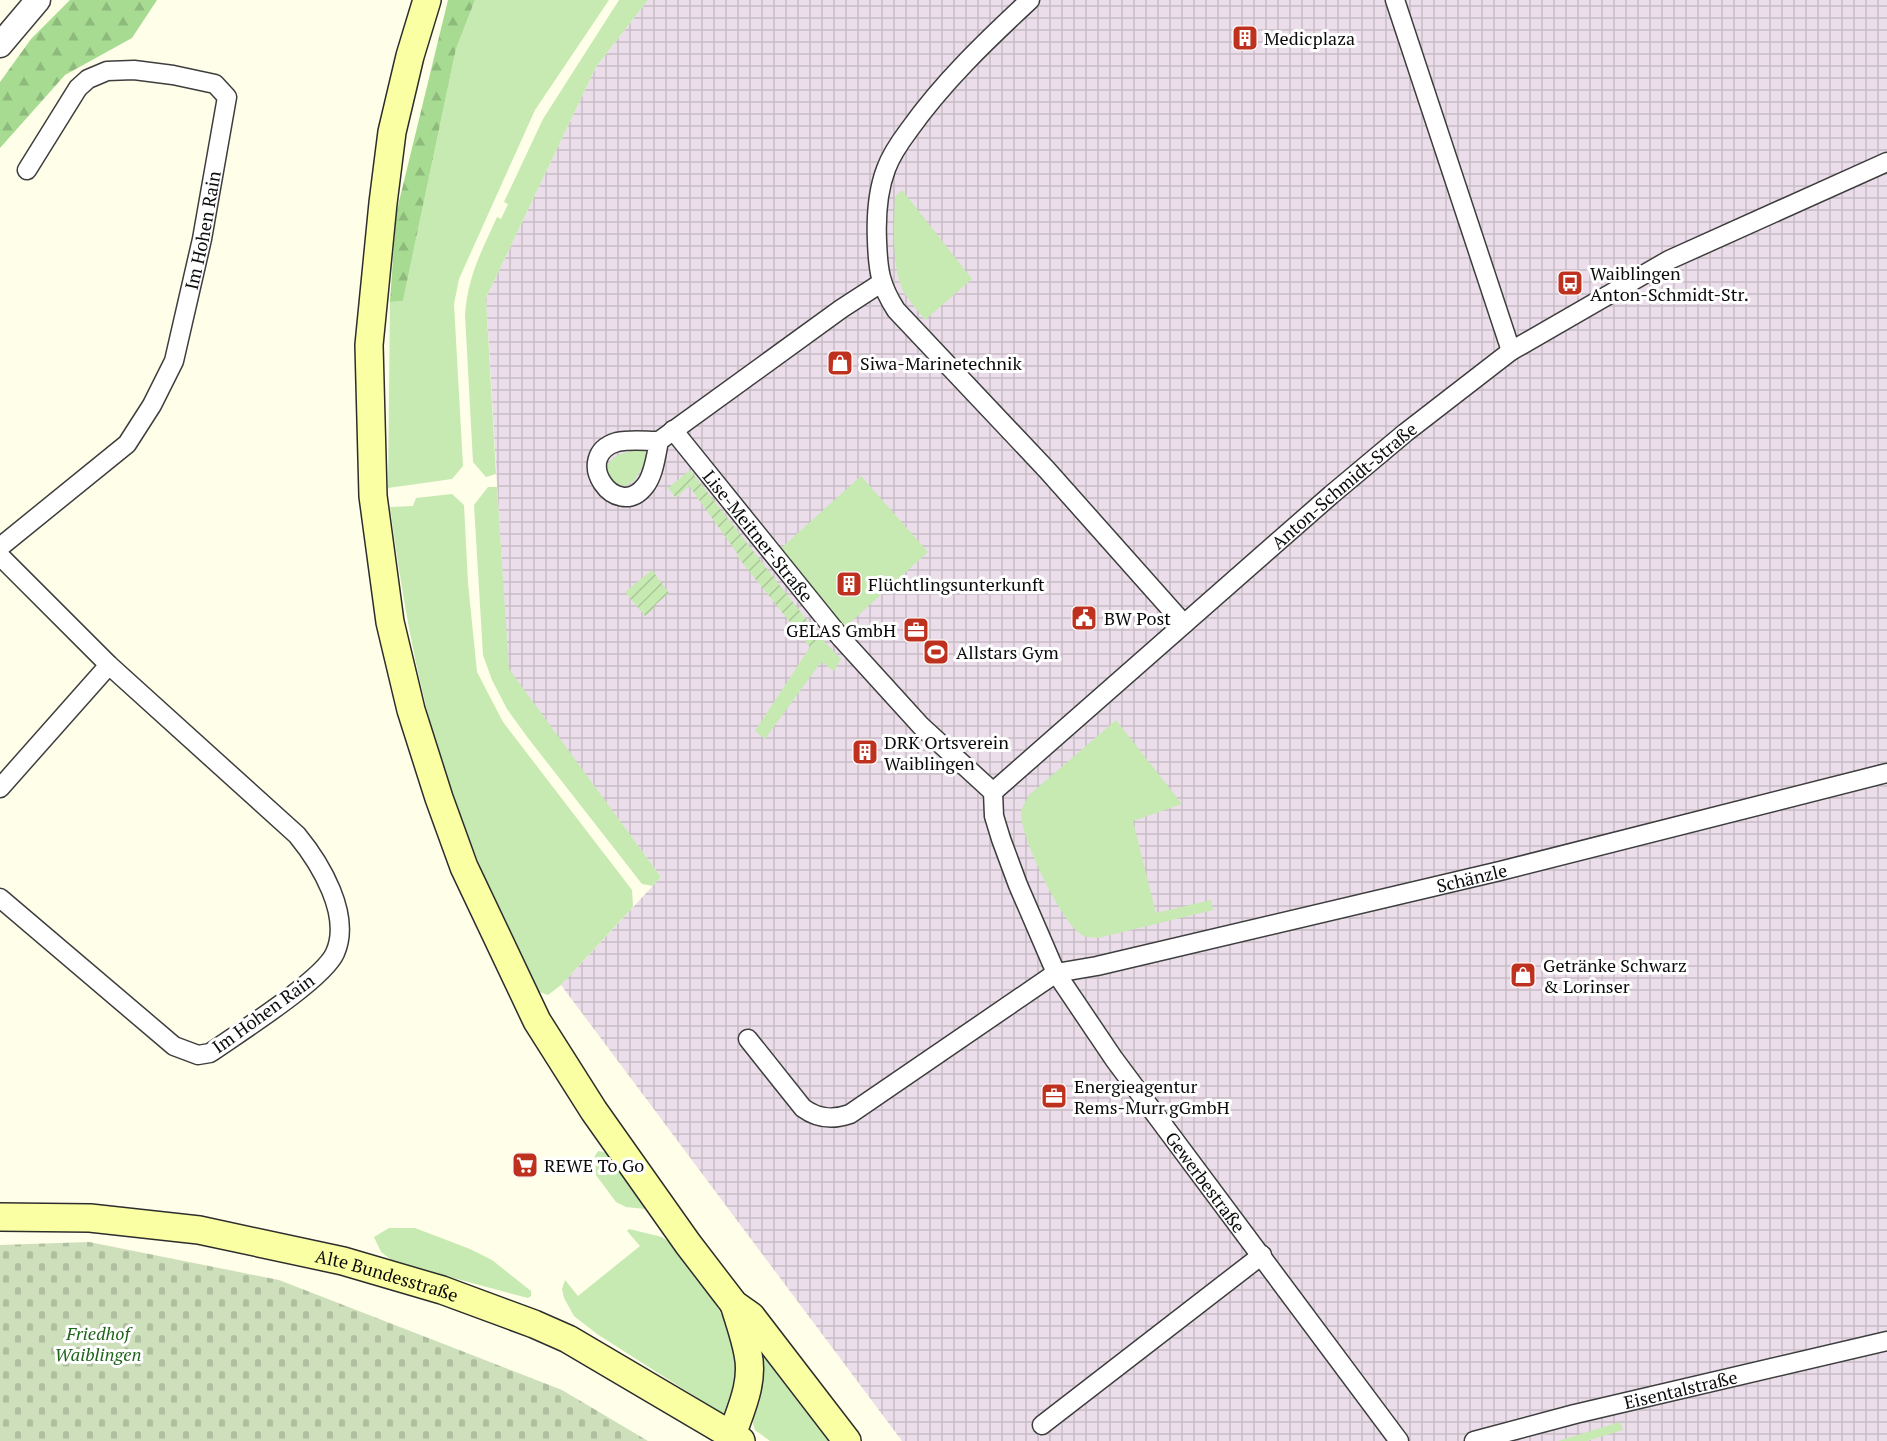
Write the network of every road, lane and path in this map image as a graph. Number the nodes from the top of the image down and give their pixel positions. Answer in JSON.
{"nodes":[{"id":1,"x":38,"y":0,"type":"edge"},
{"id":2,"x":427,"y":0,"type":"edge"},
{"id":3,"x":1030,"y":0,"type":"edge"},
{"id":4,"x":1395,"y":0,"type":"edge"},
{"id":5,"x":0,"y":45,"type":"edge"},
{"id":6,"x":1887,"y":162,"type":"edge"},
{"id":7,"x":27,"y":170,"type":"dead end"},
{"id":8,"x":881,"y":283,"type":"junction"},
{"id":9,"x":1511,"y":351,"type":"junction"},
{"id":10,"x":0,"y":547,"type":"edge"},
{"id":11,"x":0,"y":556,"type":"edge"},
{"id":12,"x":1184,"y":624,"type":"junction"},
{"id":13,"x":110,"y":665,"type":"junction"},
{"id":14,"x":1887,"y":772,"type":"edge"},
{"id":15,"x":0,"y":788,"type":"edge"},
{"id":16,"x":993,"y":792,"type":"junction"},
{"id":17,"x":0,"y":898,"type":"edge"},
{"id":18,"x":1056,"y":973,"type":"junction"},
{"id":19,"x":748,"y":1039,"type":"dead end"},
{"id":20,"x":0,"y":1217,"type":"edge"},
{"id":21,"x":1262,"y":1256,"type":"junction"},
{"id":22,"x":734,"y":1304,"type":"junction"},
{"id":23,"x":1887,"y":1341,"type":"edge"},
{"id":24,"x":1042,"y":1425,"type":"dead end"},
{"id":25,"x":736,"y":1438,"type":"edge"},
{"id":26,"x":847,"y":1441,"type":"edge"},
{"id":27,"x":1399,"y":1441,"type":"edge"},
{"id":28,"x":1474,"y":1441,"type":"edge"}],
"edges":[{"from":1,"to":5,"type":"street"},
{"from":2,"to":22,"type":"main road"},
{"from":3,"to":8,"type":"street"},
{"from":4,"to":9,"type":"street"},
{"from":6,"to":9,"type":"street","name":"Anton-Schmidt-Straße"},
{"from":7,"to":10,"type":"street","name":"Im Hohen Rain"},
{"from":8,"to":12,"type":"street"},
{"from":8,"to":16,"type":"street","name":"Lise-Meitner-Straße"},
{"from":9,"to":12,"type":"street","name":"Anton-Schmidt-Straße"},
{"from":11,"to":13,"type":"street","name":"Im Hohen Rain"},
{"from":12,"to":16,"type":"street","name":"Anton-Schmidt-Straße"},
{"from":13,"to":15,"type":"street"},
{"from":13,"to":17,"type":"street","name":"Im Hohen Rain"},
{"from":14,"to":18,"type":"street","name":"Schänzle"},
{"from":16,"to":18,"type":"street"},
{"from":18,"to":19,"type":"street"},
{"from":18,"to":21,"type":"street","name":"Gewerbestraße"},
{"from":20,"to":25,"type":"main road","name":"Alte Bundesstraße"},
{"from":21,"to":24,"type":"street"},
{"from":21,"to":27,"type":"street","name":"Gewerbestraße"},
{"from":22,"to":25,"type":"main road"},
{"from":22,"to":26,"type":"main road"},
{"from":23,"to":28,"type":"street","name":"Eisentalstraße"}]}
